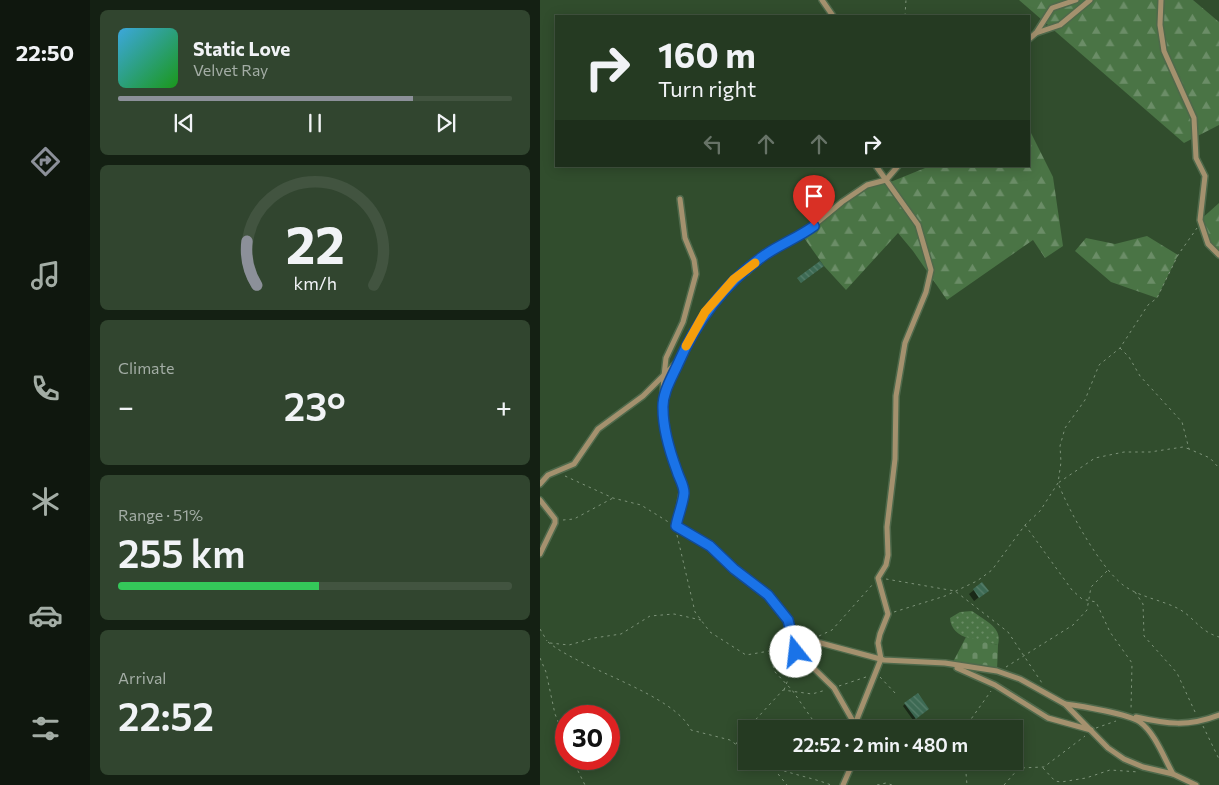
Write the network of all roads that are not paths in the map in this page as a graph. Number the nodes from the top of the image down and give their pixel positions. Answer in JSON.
{"nodes":[{"id":1,"x":822,"y":0,"type":"edge"},
{"id":2,"x":1076,"y":0,"type":"edge"},
{"id":3,"x":1090,"y":0,"type":"edge"},
{"id":4,"x":1161,"y":0,"type":"edge"},
{"id":5,"x":832,"y":15,"type":"edge"},
{"id":6,"x":1036,"y":33,"type":"junction"},
{"id":7,"x":1030,"y":38,"type":"edge"},
{"id":8,"x":877,"y":167,"type":"edge"},
{"id":9,"x":897,"y":167,"type":"edge"},
{"id":10,"x":886,"y":180,"type":"junction"},
{"id":11,"x":680,"y":200,"type":"dead end"},
{"id":12,"x":1219,"y":254,"type":"edge"},
{"id":13,"x":680,"y":359,"type":"junction"},
{"id":14,"x":664,"y":376,"type":"junction"},
{"id":15,"x":663,"y":398,"type":"junction"},
{"id":16,"x":540,"y":484,"type":"edge"},
{"id":17,"x":540,"y":500,"type":"edge"},
{"id":18,"x":540,"y":554,"type":"edge"},
{"id":19,"x":788,"y":620,"type":"junction"},
{"id":20,"x":881,"y":659,"type":"junction"},
{"id":21,"x":945,"y":663,"type":"junction"},
{"id":22,"x":1065,"y":704,"type":"junction"},
{"id":23,"x":1219,"y":715,"type":"edge"},
{"id":24,"x":1130,"y":716,"type":"junction"},
{"id":25,"x":851,"y":720,"type":"edge"},
{"id":26,"x":856,"y":720,"type":"edge"},
{"id":27,"x":1092,"y":730,"type":"junction"},
{"id":28,"x":850,"y":770,"type":"edge"},
{"id":29,"x":1173,"y":774,"type":"junction"},
{"id":30,"x":843,"y":785,"type":"edge"},
{"id":31,"x":1196,"y":785,"type":"edge"}],
"edges":[{"from":1,"to":5,"type":"street"},
{"from":2,"to":6,"type":"street"},
{"from":3,"to":6,"type":"street"},
{"from":4,"to":12,"type":"street"},
{"from":6,"to":7,"type":"street"},
{"from":8,"to":10,"type":"street"},
{"from":9,"to":10,"type":"street"},
{"from":10,"to":13,"type":"street"},
{"from":10,"to":20,"type":"street"},
{"from":11,"to":14,"type":"street"},
{"from":13,"to":14,"type":"street"},
{"from":13,"to":15,"type":"street"},
{"from":14,"to":15,"type":"street"},
{"from":14,"to":16,"type":"street"},
{"from":15,"to":19,"type":"street"},
{"from":17,"to":18,"type":"street"},
{"from":19,"to":20,"type":"street"},
{"from":19,"to":25,"type":"street"},
{"from":20,"to":21,"type":"street"},
{"from":20,"to":26,"type":"street"},
{"from":21,"to":22,"type":"street"},
{"from":21,"to":27,"type":"street"},
{"from":22,"to":24,"type":"street"},
{"from":22,"to":27,"type":"street"},
{"from":23,"to":24,"type":"street"},
{"from":24,"to":29,"type":"street"},
{"from":27,"to":29,"type":"street"},
{"from":28,"to":30,"type":"street"},
{"from":29,"to":31,"type":"street"}]}
